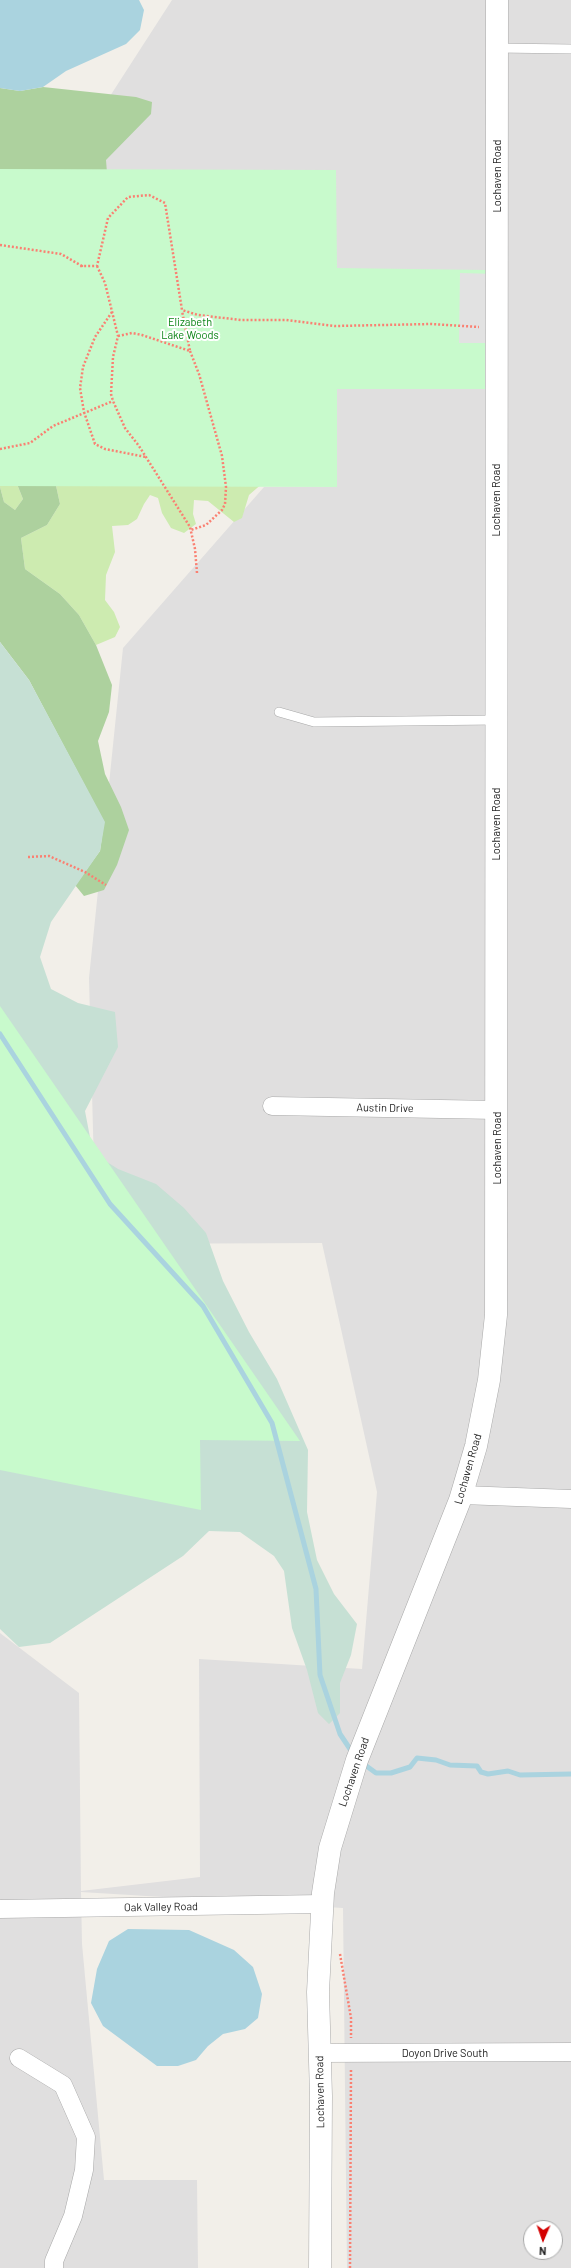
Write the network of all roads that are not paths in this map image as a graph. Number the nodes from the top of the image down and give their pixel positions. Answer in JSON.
{"nodes":[{"id":1,"x":496,"y":0,"type":"edge"},
{"id":2,"x":497,"y":48,"type":"junction"},
{"id":3,"x":571,"y":49,"type":"edge"},
{"id":4,"x":279,"y":712,"type":"dead end"},
{"id":5,"x":496,"y":720,"type":"junction"},
{"id":6,"x":272,"y":1106,"type":"dead end"},
{"id":7,"x":497,"y":1110,"type":"junction"},
{"id":8,"x":462,"y":1495,"type":"junction"},
{"id":9,"x":571,"y":1499,"type":"edge"},
{"id":10,"x":322,"y":1904,"type":"junction"},
{"id":11,"x":0,"y":1909,"type":"edge"},
{"id":12,"x":320,"y":2052,"type":"junction"},
{"id":13,"x":571,"y":2052,"type":"edge"},
{"id":14,"x":19,"y":2058,"type":"dead end"},
{"id":15,"x":54,"y":2268,"type":"edge"},
{"id":16,"x":320,"y":2268,"type":"edge"}],
"edges":[{"from":1,"to":2,"type":"street","name":"Lochaven Road"},
{"from":2,"to":3,"type":"lane"},
{"from":2,"to":5,"type":"street","name":"Lochaven Road"},
{"from":4,"to":5,"type":"lane"},
{"from":5,"to":7,"type":"street","name":"Lochaven Road"},
{"from":6,"to":7,"type":"street","name":"Austin Drive"},
{"from":7,"to":8,"type":"street","name":"Lochaven Road"},
{"from":8,"to":9,"type":"street"},
{"from":8,"to":10,"type":"street","name":"Lochaven Road"},
{"from":10,"to":11,"type":"street","name":"Oak Valley Road"},
{"from":10,"to":12,"type":"street","name":"Lochaven Road"},
{"from":12,"to":13,"type":"street","name":"Doyon Drive South"},
{"from":12,"to":16,"type":"street","name":"Lochaven Road"},
{"from":14,"to":15,"type":"street"}]}
